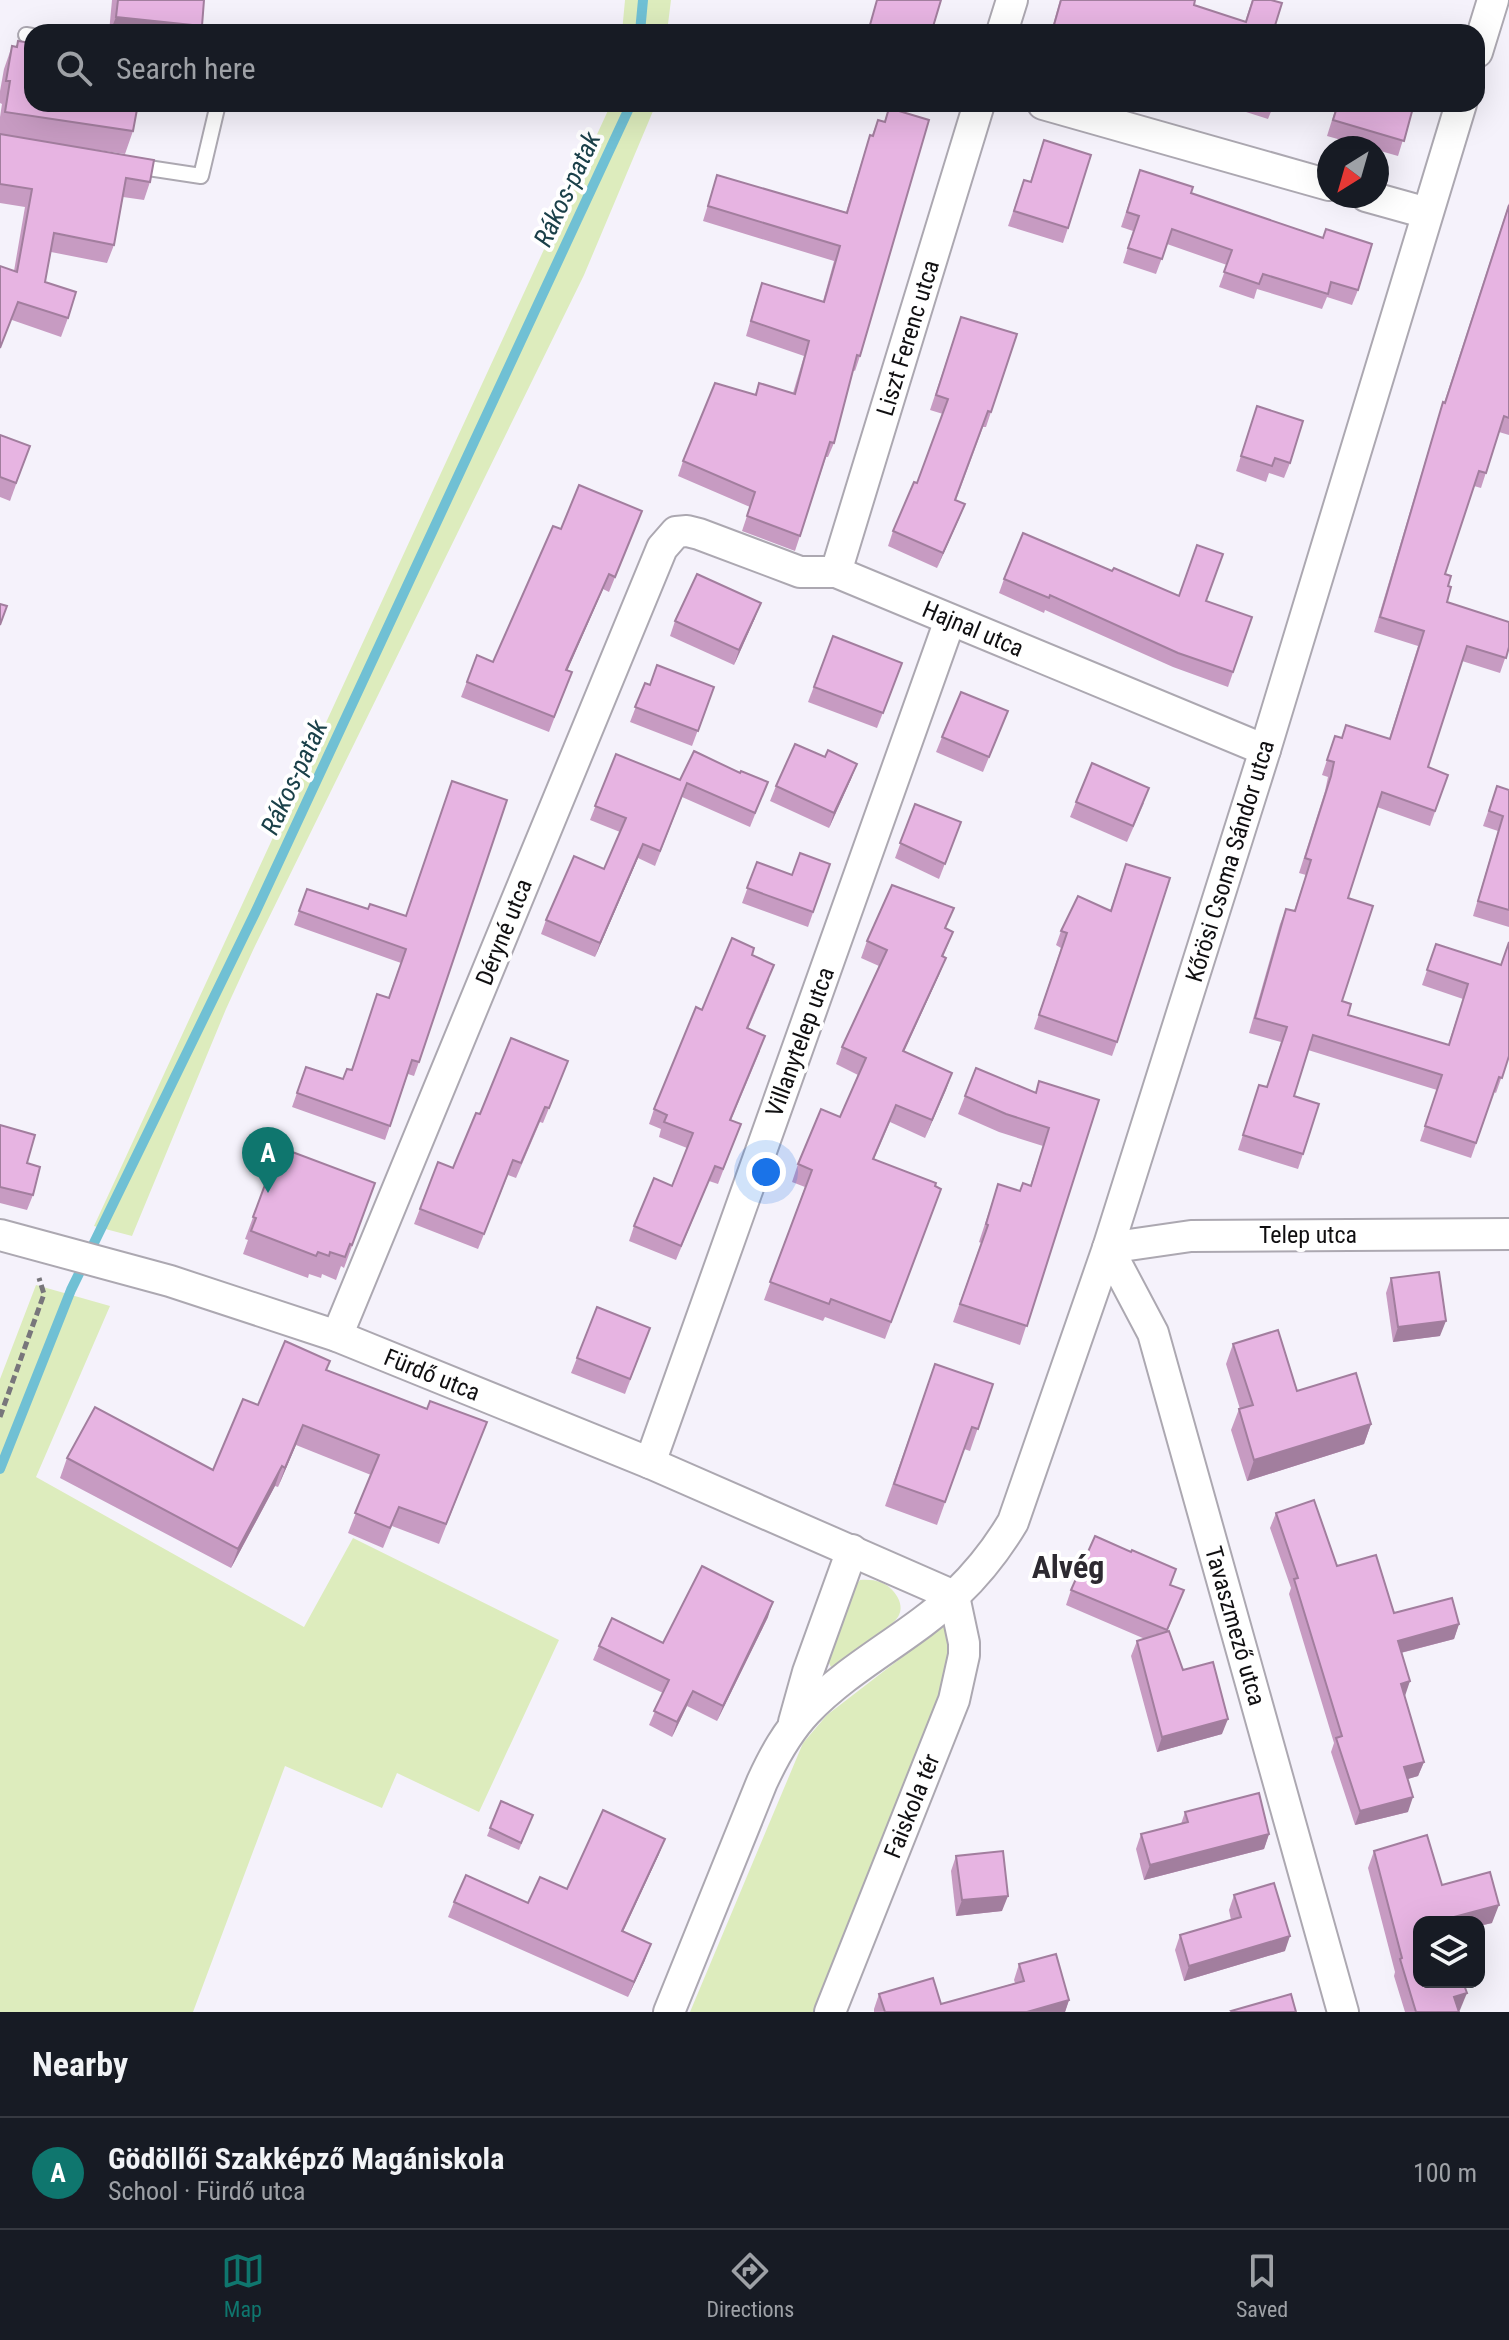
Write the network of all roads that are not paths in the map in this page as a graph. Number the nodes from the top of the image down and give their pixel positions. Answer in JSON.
{"nodes":[{"id":1,"x":1012,"y":0,"type":"edge"},
{"id":2,"x":1493,"y":0,"type":"edge"},
{"id":3,"x":1004,"y":24,"type":"edge"},
{"id":4,"x":1485,"y":26,"type":"edge"},
{"id":5,"x":216,"y":112,"type":"edge"},
{"id":6,"x":977,"y":112,"type":"edge"},
{"id":7,"x":1071,"y":112,"type":"edge"},
{"id":8,"x":1459,"y":112,"type":"edge"},
{"id":9,"x":124,"y":164,"type":"edge"},
{"id":10,"x":1317,"y":182,"type":"edge"},
{"id":11,"x":1389,"y":202,"type":"edge"},
{"id":12,"x":1427,"y":213,"type":"junction"},
{"id":13,"x":676,"y":532,"type":"joint"},
{"id":14,"x":836,"y":572,"type":"junction"},
{"id":15,"x":950,"y":620,"type":"junction"},
{"id":16,"x":1265,"y":750,"type":"junction"},
{"id":17,"x":1509,"y":1234,"type":"edge"},
{"id":18,"x":14,"y":1238,"type":"edge"},
{"id":19,"x":1108,"y":1248,"type":"junction"},
{"id":20,"x":337,"y":1336,"type":"junction"},
{"id":21,"x":650,"y":1463,"type":"junction"},
{"id":22,"x":852,"y":1550,"type":"junction"},
{"id":23,"x":954,"y":1596,"type":"junction"},
{"id":24,"x":792,"y":1728,"type":"junction"},
{"id":25,"x":669,"y":2012,"type":"edge"},
{"id":26,"x":830,"y":2012,"type":"edge"},
{"id":27,"x":1343,"y":2012,"type":"edge"}],
"edges":[{"from":1,"to":3,"type":"street"},
{"from":2,"to":4,"type":"street"},
{"from":5,"to":9,"type":"lane"},
{"from":6,"to":14,"type":"street","name":"Liszt Ferenc utca"},
{"from":7,"to":10,"type":"street"},
{"from":8,"to":12,"type":"street","name":"Kőrösi Csoma Sándor utca"},
{"from":11,"to":12,"type":"street"},
{"from":12,"to":16,"type":"street","name":"Kőrösi Csoma Sándor utca"},
{"from":13,"to":14,"type":"street","name":"Hajnal utca"},
{"from":13,"to":20,"type":"street","name":"Déryné utca"},
{"from":14,"to":15,"type":"street","name":"Hajnal utca"},
{"from":15,"to":16,"type":"street","name":"Hajnal utca"},
{"from":15,"to":21,"type":"street","name":"Villanytelep utca"},
{"from":16,"to":19,"type":"street","name":"Kőrösi Csoma Sándor utca"},
{"from":17,"to":19,"type":"street","name":"Telep utca"},
{"from":18,"to":20,"type":"street","name":"Fürdő utca"},
{"from":19,"to":23,"type":"street","name":"Kőrösi Csoma Sándor utca"},
{"from":19,"to":27,"type":"street","name":"Tavaszmező utca"},
{"from":20,"to":21,"type":"street","name":"Fürdő utca"},
{"from":21,"to":22,"type":"street","name":"Fürdő utca"},
{"from":22,"to":23,"type":"street"},
{"from":22,"to":24,"type":"street"},
{"from":23,"to":24,"type":"street"},
{"from":23,"to":26,"type":"street","name":"Faiskola tér"},
{"from":24,"to":25,"type":"street"}]}
